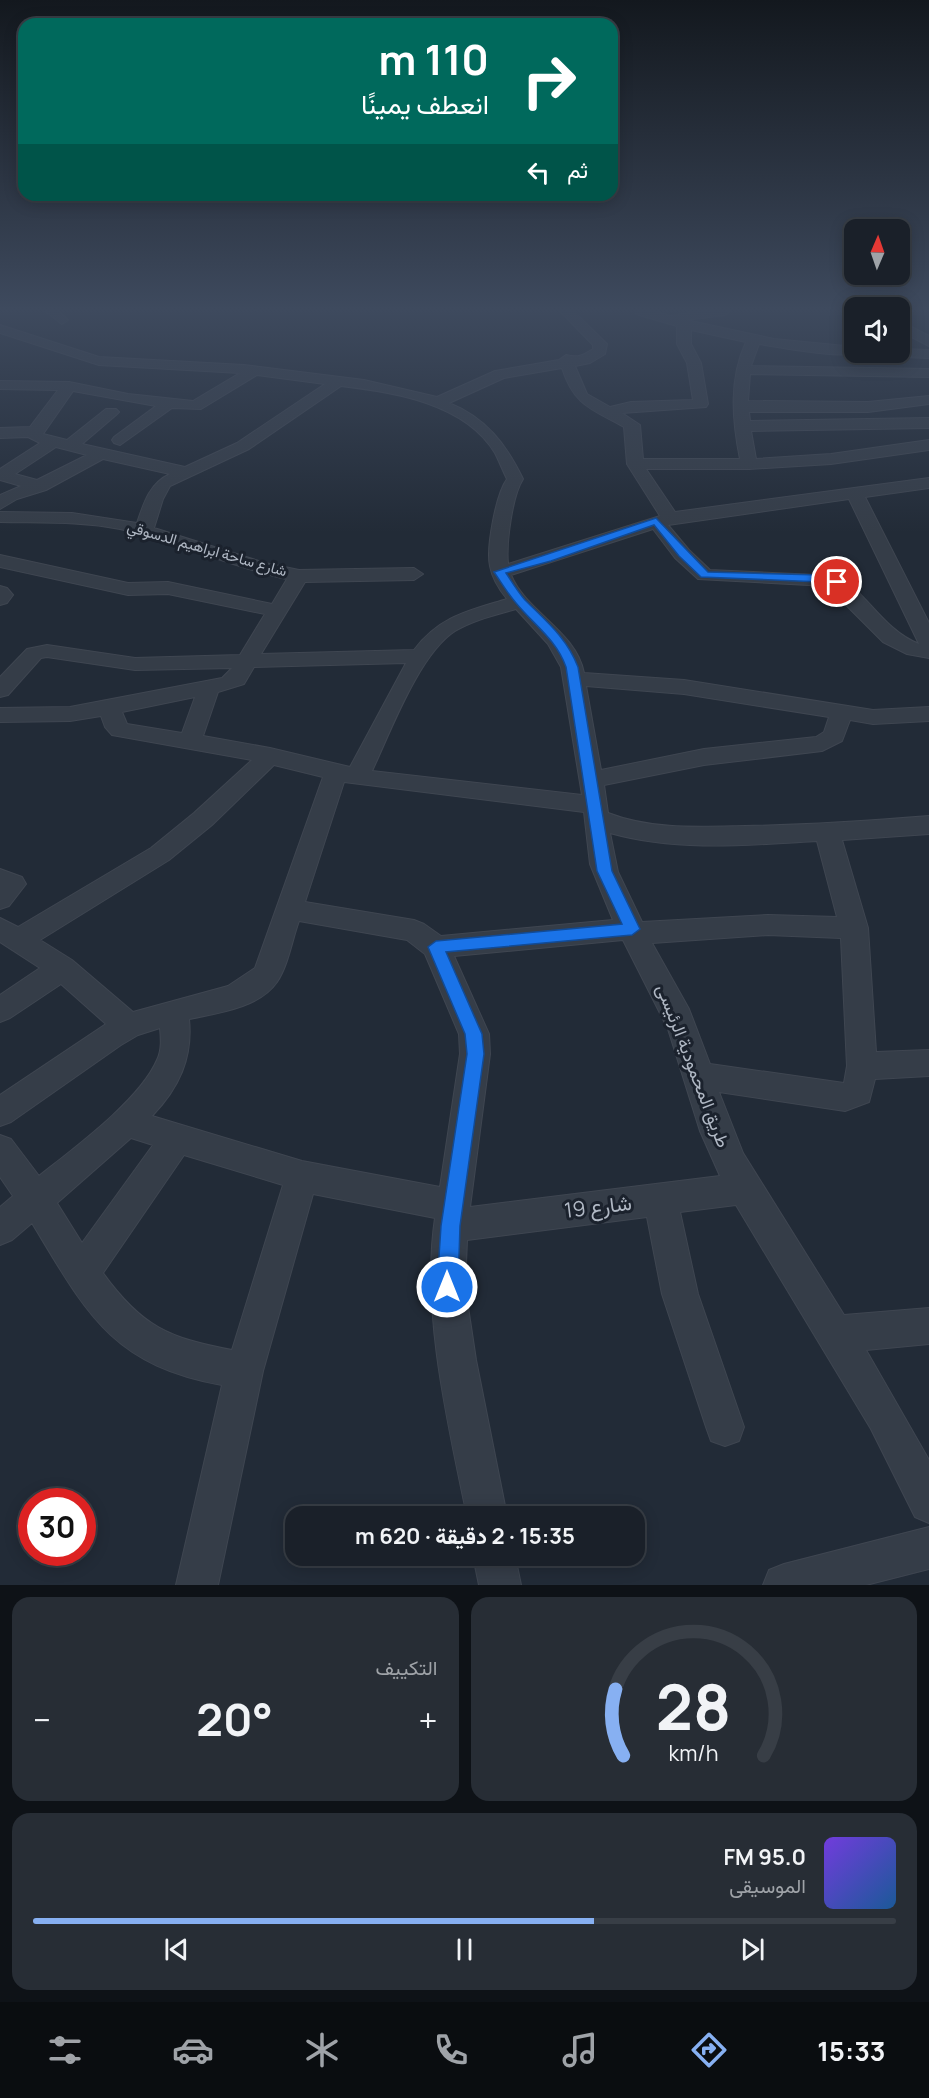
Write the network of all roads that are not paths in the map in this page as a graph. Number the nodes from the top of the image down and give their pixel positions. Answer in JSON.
{"nodes":[{"id":1,"x":1,"y":385,"type":"edge"},
{"id":2,"x":231,"y":385,"type":"edge"},
{"id":3,"x":332,"y":385,"type":"edge"},
{"id":4,"x":358,"y":385,"type":"edge"},
{"id":5,"x":461,"y":385,"type":"edge"},
{"id":6,"x":468,"y":385,"type":"edge"},
{"id":7,"x":576,"y":385,"type":"edge"},
{"id":8,"x":698,"y":385,"type":"edge"},
{"id":9,"x":742,"y":385,"type":"edge"},
{"id":10,"x":76,"y":387,"type":"junction"},
{"id":11,"x":428,"y":399,"type":"junction"},
{"id":12,"x":929,"y":400,"type":"edge"},
{"id":13,"x":169,"y":403,"type":"junction"},
{"id":14,"x":742,"y":407,"type":"junction"},
{"id":15,"x":111,"y":412,"type":"dead end"},
{"id":16,"x":607,"y":412,"type":"junction"},
{"id":17,"x":54,"y":420,"type":"dead end"},
{"id":18,"x":929,"y":423,"type":"edge"},
{"id":19,"x":743,"y":426,"type":"junction"},
{"id":20,"x":35,"y":432,"type":"junction"},
{"id":21,"x":0,"y":433,"type":"edge"},
{"id":22,"x":120,"y":440,"type":"dead end"},
{"id":23,"x":51,"y":442,"type":"junction"},
{"id":24,"x":929,"y":446,"type":"edge"},
{"id":25,"x":69,"y":447,"type":"junction"},
{"id":26,"x":101,"y":454,"type":"junction"},
{"id":27,"x":635,"y":464,"type":"junction"},
{"id":28,"x":748,"y":464,"type":"junction"},
{"id":29,"x":185,"y":472,"type":"junction"},
{"id":30,"x":929,"y":483,"type":"edge"},
{"id":31,"x":40,"y":486,"type":"junction"},
{"id":32,"x":854,"y":492,"type":"junction"},
{"id":33,"x":4,"y":498,"type":"edge"},
{"id":34,"x":0,"y":517,"type":"edge"},
{"id":35,"x":663,"y":519,"type":"junction"},
{"id":36,"x":144,"y":530,"type":"junction"},
{"id":37,"x":0,"y":561,"type":"edge"},
{"id":38,"x":500,"y":572,"type":"junction"},
{"id":39,"x":414,"y":574,"type":"dead end"},
{"id":40,"x":299,"y":576,"type":"junction"},
{"id":41,"x":0,"y":592,"type":"edge"},
{"id":42,"x":0,"y":599,"type":"edge"},
{"id":43,"x":520,"y":601,"type":"junction"},
{"id":44,"x":277,"y":611,"type":"junction"},
{"id":45,"x":929,"y":643,"type":"edge"},
{"id":46,"x":929,"y":652,"type":"edge"},
{"id":47,"x":419,"y":656,"type":"junction"},
{"id":48,"x":0,"y":660,"type":"edge"},
{"id":49,"x":248,"y":662,"type":"junction"},
{"id":50,"x":21,"y":666,"type":"junction"},
{"id":51,"x":574,"y":679,"type":"junction"},
{"id":52,"x":209,"y":687,"type":"junction"},
{"id":53,"x":0,"y":690,"type":"edge"},
{"id":54,"x":110,"y":708,"type":"junction"},
{"id":55,"x":842,"y":712,"type":"junction"},
{"id":56,"x":929,"y":714,"type":"edge"},
{"id":57,"x":0,"y":715,"type":"edge"},
{"id":58,"x":190,"y":741,"type":"junction"},
{"id":59,"x":270,"y":756,"type":"junction"},
{"id":60,"x":347,"y":775,"type":"junction"},
{"id":61,"x":594,"y":801,"type":"junction"},
{"id":62,"x":929,"y":825,"type":"edge"},
{"id":63,"x":828,"y":834,"type":"junction"},
{"id":64,"x":0,"y":879,"type":"edge"},
{"id":65,"x":0,"y":899,"type":"edge"},
{"id":66,"x":288,"y":909,"type":"junction"},
{"id":67,"x":855,"y":927,"type":"junction"},
{"id":68,"x":634,"y":931,"type":"junction"},
{"id":69,"x":9,"y":935,"type":"edge"},
{"id":70,"x":436,"y":947,"type":"junction"},
{"id":71,"x":62,"y":968,"type":"junction"},
{"id":72,"x":0,"y":1010,"type":"edge"},
{"id":73,"x":174,"y":1011,"type":"junction"},
{"id":74,"x":128,"y":1026,"type":"junction"},
{"id":75,"x":929,"y":1063,"type":"edge"},
{"id":76,"x":862,"y":1066,"type":"junction"},
{"id":77,"x":698,"y":1076,"type":"junction"},
{"id":78,"x":0,"y":1112,"type":"edge"},
{"id":79,"x":125,"y":1122,"type":"junction"},
{"id":80,"x":176,"y":1138,"type":"junction"},
{"id":81,"x":0,"y":1150,"type":"edge"},
{"id":82,"x":302,"y":1176,"type":"junction"},
{"id":83,"x":746,"y":1188,"type":"junction"},
{"id":84,"x":660,"y":1198,"type":"junction"},
{"id":85,"x":35,"y":1199,"type":"junction"},
{"id":86,"x":452,"y":1216,"type":"junction"},
{"id":87,"x":0,"y":1228,"type":"edge"},
{"id":88,"x":81,"y":1274,"type":"junction"},
{"id":89,"x":929,"y":1326,"type":"edge"},
{"id":90,"x":835,"y":1334,"type":"junction"},
{"id":91,"x":244,"y":1371,"type":"junction"},
{"id":92,"x":725,"y":1427,"type":"dead end"},
{"id":93,"x":929,"y":1503,"type":"edge"},
{"id":94,"x":485,"y":1506,"type":"edge"},
{"id":95,"x":929,"y":1548,"type":"edge"},
{"id":96,"x":496,"y":1566,"type":"edge"},
{"id":97,"x":197,"y":1585,"type":"edge"},
{"id":98,"x":500,"y":1585,"type":"edge"},
{"id":99,"x":784,"y":1585,"type":"edge"}],
"edges":[{"from":1,"to":10,"type":"street"},
{"from":2,"to":13,"type":"street"},
{"from":3,"to":29,"type":"street"},
{"from":4,"to":11,"type":"street"},
{"from":5,"to":11,"type":"street"},
{"from":6,"to":11,"type":"street"},
{"from":7,"to":16,"type":"street"},
{"from":8,"to":16,"type":"street"},
{"from":9,"to":14,"type":"street"},
{"from":10,"to":13,"type":"street"},
{"from":10,"to":17,"type":"street"},
{"from":10,"to":20,"type":"street"},
{"from":11,"to":38,"type":"street"},
{"from":12,"to":14,"type":"street"},
{"from":13,"to":22,"type":"street"},
{"from":14,"to":19,"type":"street"},
{"from":15,"to":25,"type":"street"},
{"from":16,"to":27,"type":"street"},
{"from":18,"to":19,"type":"street"},
{"from":19,"to":28,"type":"street"},
{"from":20,"to":21,"type":"street"},
{"from":20,"to":23,"type":"street"},
{"from":23,"to":25,"type":"street"},
{"from":23,"to":31,"type":"street"},
{"from":24,"to":28,"type":"street"},
{"from":25,"to":26,"type":"street"},
{"from":26,"to":29,"type":"street"},
{"from":26,"to":31,"type":"street"},
{"from":27,"to":28,"type":"street"},
{"from":27,"to":35,"type":"street"},
{"from":29,"to":36,"type":"street"},
{"from":30,"to":32,"type":"street"},
{"from":31,"to":33,"type":"street"},
{"from":32,"to":35,"type":"street"},
{"from":32,"to":45,"type":"street"},
{"from":34,"to":36,"type":"street","name":"شارع ساحة ابراهيم الدسوقي"},
{"from":35,"to":38,"type":"street"},
{"from":35,"to":46,"type":"street"},
{"from":36,"to":40,"type":"street","name":"شارع ساحة ابراهيم الدسوقي"},
{"from":37,"to":44,"type":"street"},
{"from":38,"to":43,"type":"street","name":"طريق المحمودية الرئيسى"},
{"from":39,"to":40,"type":"street","name":"شارع ساحة ابراهيم الدسوقي"},
{"from":40,"to":44,"type":"street"},
{"from":41,"to":42,"type":"street"},
{"from":43,"to":47,"type":"street"},
{"from":43,"to":51,"type":"street","name":"طريق المحمودية الرئيسى"},
{"from":44,"to":49,"type":"street"},
{"from":47,"to":49,"type":"street"},
{"from":47,"to":60,"type":"street"},
{"from":48,"to":50,"type":"street"},
{"from":49,"to":50,"type":"street"},
{"from":49,"to":52,"type":"street"},
{"from":50,"to":53,"type":"street"},
{"from":51,"to":55,"type":"street"},
{"from":51,"to":61,"type":"street","name":"طريق المحمودية الرئيسى"},
{"from":52,"to":54,"type":"street"},
{"from":52,"to":58,"type":"street"},
{"from":54,"to":57,"type":"street"},
{"from":54,"to":58,"type":"street"},
{"from":55,"to":56,"type":"street"},
{"from":55,"to":61,"type":"street"},
{"from":58,"to":59,"type":"street"},
{"from":59,"to":60,"type":"street"},
{"from":59,"to":69,"type":"street"},
{"from":60,"to":61,"type":"street"},
{"from":60,"to":66,"type":"street"},
{"from":61,"to":63,"type":"street"},
{"from":61,"to":68,"type":"street","name":"طريق المحمودية الرئيسى"},
{"from":62,"to":63,"type":"street"},
{"from":63,"to":67,"type":"street"},
{"from":64,"to":65,"type":"street"},
{"from":66,"to":70,"type":"street"},
{"from":66,"to":73,"type":"street"},
{"from":67,"to":68,"type":"street"},
{"from":67,"to":76,"type":"street"},
{"from":68,"to":70,"type":"street"},
{"from":68,"to":77,"type":"street","name":"طريق المحمودية الرئيسى"},
{"from":69,"to":71,"type":"street"},
{"from":70,"to":86,"type":"street"},
{"from":71,"to":72,"type":"street"},
{"from":71,"to":74,"type":"street"},
{"from":73,"to":74,"type":"street"},
{"from":73,"to":79,"type":"street"},
{"from":74,"to":78,"type":"street"},
{"from":75,"to":76,"type":"street"},
{"from":76,"to":77,"type":"street"},
{"from":77,"to":83,"type":"street","name":"طريق المحمودية الرئيسى"},
{"from":79,"to":80,"type":"street","name":"شارع 19"},
{"from":79,"to":85,"type":"street"},
{"from":80,"to":82,"type":"street","name":"شارع 19"},
{"from":80,"to":88,"type":"street"},
{"from":81,"to":85,"type":"street"},
{"from":82,"to":86,"type":"street","name":"شارع 19"},
{"from":82,"to":91,"type":"street"},
{"from":83,"to":84,"type":"street","name":"شارع 19"},
{"from":83,"to":90,"type":"street","name":"طريق المحمودية الرئيسى"},
{"from":84,"to":86,"type":"street","name":"شارع 19"},
{"from":84,"to":92,"type":"street"},
{"from":85,"to":87,"type":"street"},
{"from":85,"to":88,"type":"street"},
{"from":86,"to":94,"type":"street"},
{"from":88,"to":91,"type":"street"},
{"from":89,"to":90,"type":"street"},
{"from":90,"to":93,"type":"street","name":"طريق المحمودية الرئيسى"},
{"from":91,"to":97,"type":"street"},
{"from":95,"to":99,"type":"street"},
{"from":96,"to":98,"type":"street"}]}
